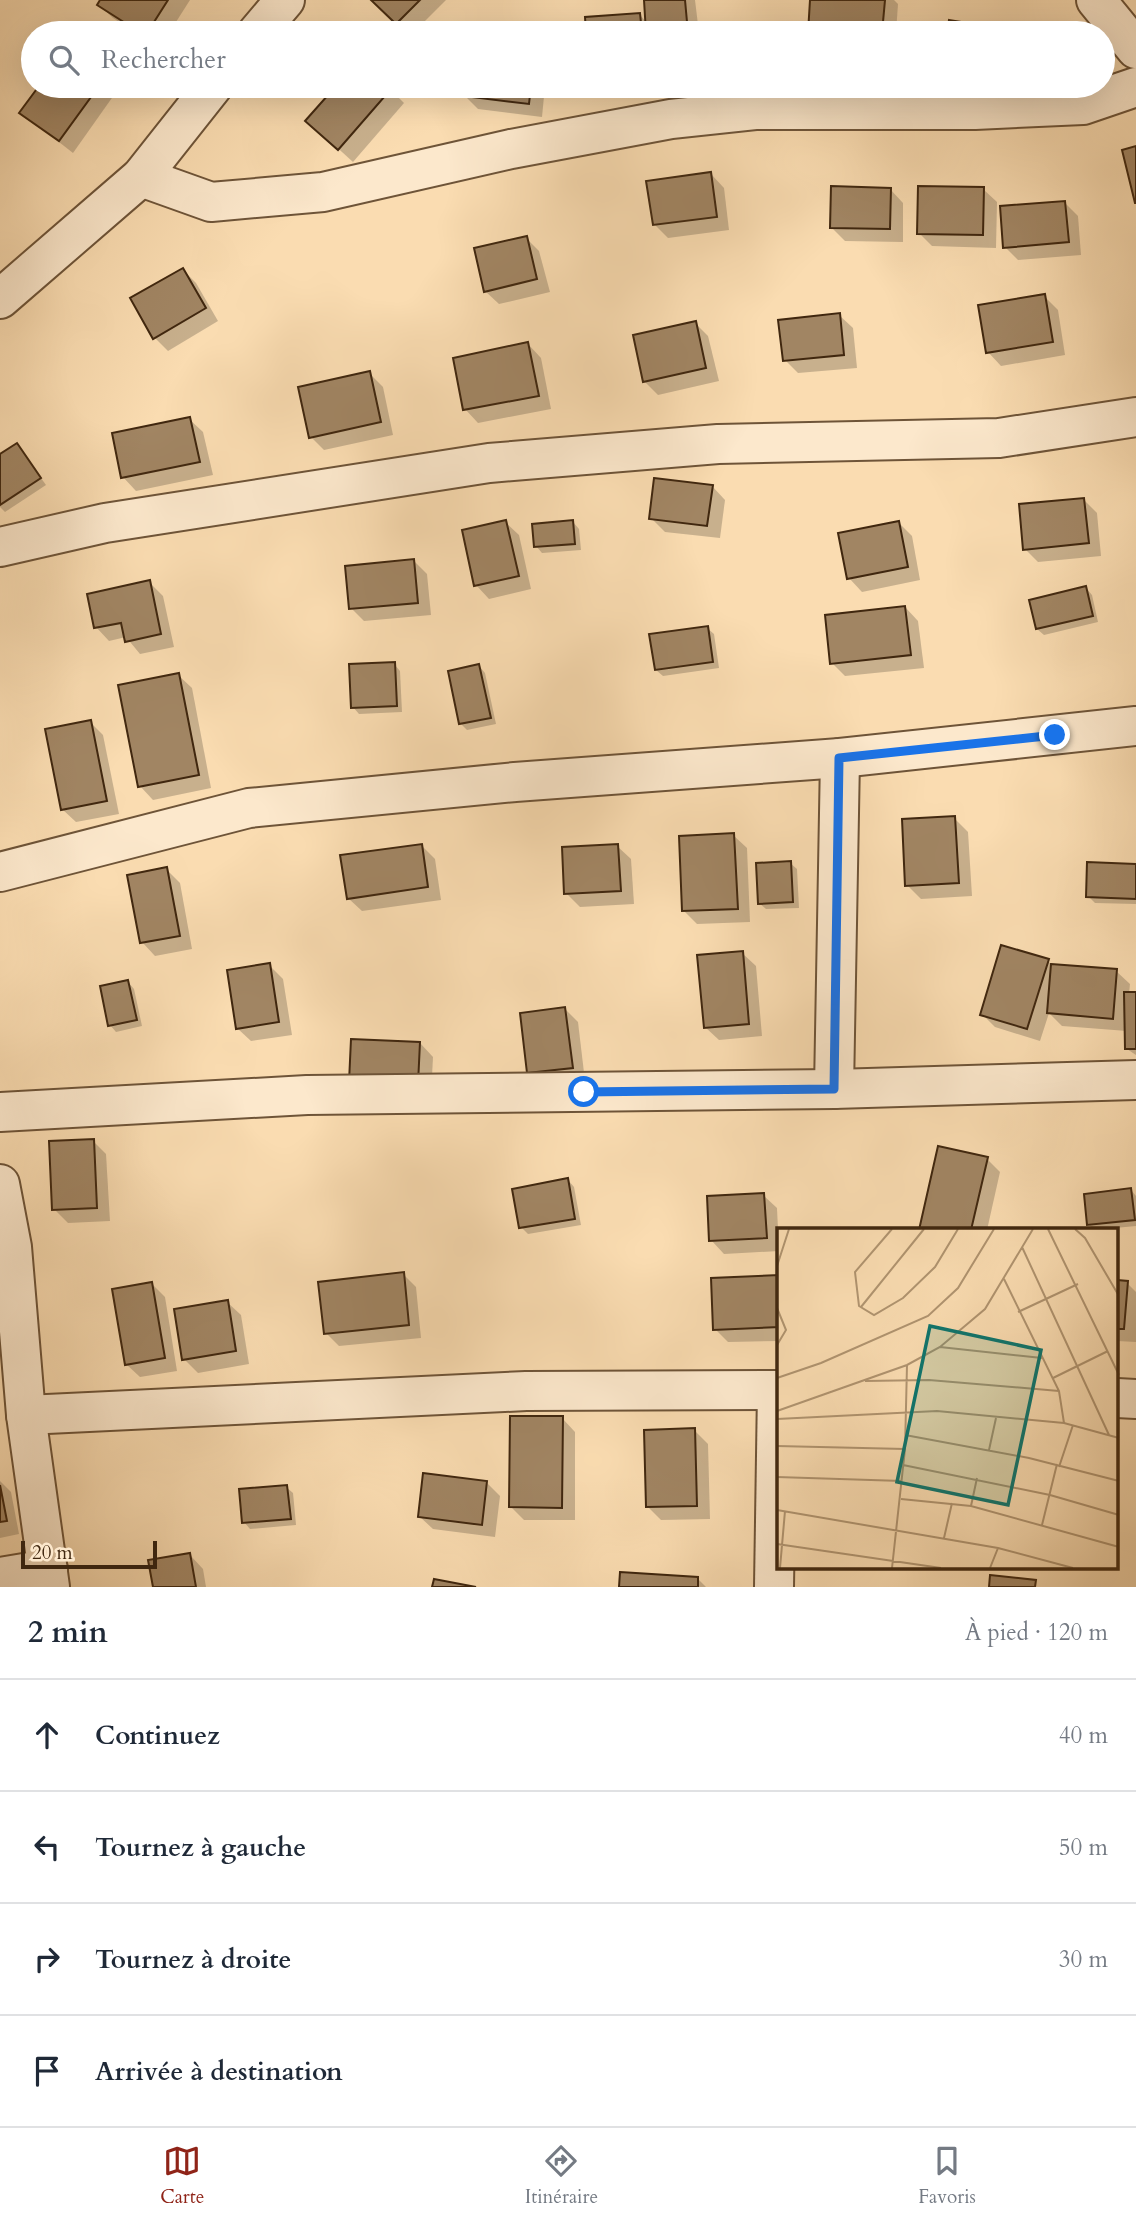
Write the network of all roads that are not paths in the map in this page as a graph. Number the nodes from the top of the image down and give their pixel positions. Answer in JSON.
{"nodes":[{"id":1,"x":285,"y":0,"type":"edge"},
{"id":2,"x":1096,"y":0,"type":"edge"},
{"id":3,"x":267,"y":21,"type":"edge"},
{"id":4,"x":1113,"y":21,"type":"edge"},
{"id":5,"x":1115,"y":23,"type":"edge"},
{"id":6,"x":1136,"y":49,"type":"edge"},
{"id":7,"x":1136,"y":88,"type":"edge"},
{"id":8,"x":1115,"y":95,"type":"edge"},
{"id":9,"x":204,"y":98,"type":"edge"},
{"id":10,"x":1105,"y":98,"type":"edge"},
{"id":11,"x":141,"y":177,"type":"junction"},
{"id":12,"x":0,"y":299,"type":"edge"},
{"id":13,"x":1136,"y":417,"type":"edge"},
{"id":14,"x":0,"y":547,"type":"edge"},
{"id":15,"x":1136,"y":726,"type":"edge"},
{"id":16,"x":839,"y":758,"type":"junction"},
{"id":17,"x":0,"y":872,"type":"edge"},
{"id":18,"x":1136,"y":1080,"type":"edge"},
{"id":19,"x":834,"y":1089,"type":"junction"},
{"id":20,"x":0,"y":1112,"type":"edge"},
{"id":21,"x":0,"y":1184,"type":"edge"},
{"id":22,"x":6,"y":1248,"type":"edge"},
{"id":23,"x":777,"y":1390,"type":"edge"},
{"id":24,"x":1118,"y":1398,"type":"edge"},
{"id":25,"x":1136,"y":1399,"type":"edge"},
{"id":26,"x":26,"y":1415,"type":"junction"},
{"id":27,"x":777,"y":1439,"type":"edge"},
{"id":28,"x":0,"y":1577,"type":"edge"},
{"id":29,"x":49,"y":1578,"type":"edge"},
{"id":30,"x":774,"y":1587,"type":"edge"}],
"edges":[{"from":1,"to":3,"type":"street"},
{"from":2,"to":4,"type":"street"},
{"from":5,"to":6,"type":"street"},
{"from":7,"to":8,"type":"street"},
{"from":9,"to":11,"type":"street"},
{"from":10,"to":11,"type":"street"},
{"from":11,"to":12,"type":"street"},
{"from":13,"to":14,"type":"street"},
{"from":15,"to":16,"type":"street"},
{"from":16,"to":17,"type":"street"},
{"from":16,"to":19,"type":"street"},
{"from":18,"to":19,"type":"street"},
{"from":19,"to":20,"type":"street"},
{"from":21,"to":22,"type":"street"},
{"from":22,"to":26,"type":"street"},
{"from":23,"to":26,"type":"street"},
{"from":24,"to":25,"type":"street"},
{"from":26,"to":29,"type":"street"},
{"from":27,"to":30,"type":"street"},
{"from":28,"to":29,"type":"street"}]}
